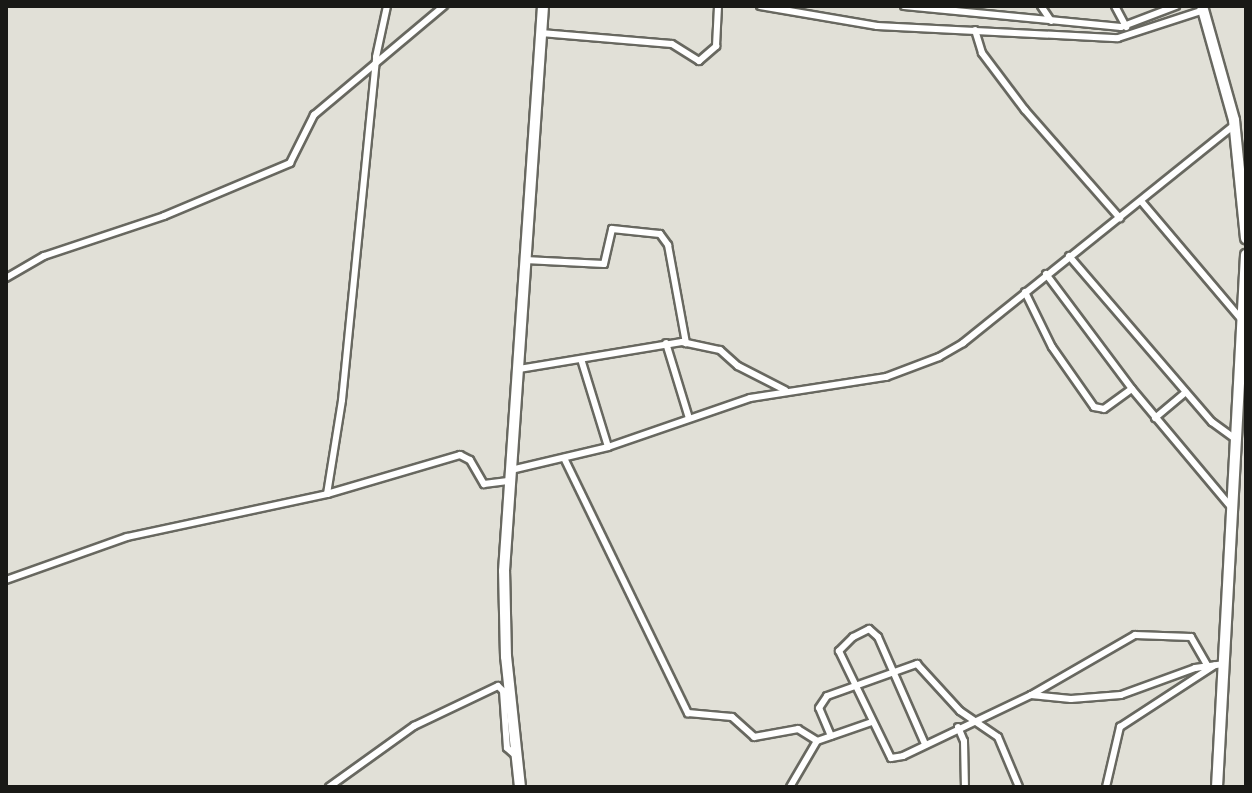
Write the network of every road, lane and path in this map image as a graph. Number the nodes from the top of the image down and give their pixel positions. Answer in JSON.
{"nodes":[{"id":1,"x":387,"y":6,"type":"edge"},
{"id":2,"x":444,"y":6,"type":"edge"},
{"id":3,"x":543,"y":6,"type":"edge"},
{"id":4,"x":718,"y":6,"type":"edge"},
{"id":5,"x":760,"y":6,"type":"edge"},
{"id":6,"x":904,"y":6,"type":"edge"},
{"id":7,"x":968,"y":6,"type":"edge"},
{"id":8,"x":1041,"y":6,"type":"edge"},
{"id":9,"x":1115,"y":6,"type":"edge"},
{"id":10,"x":1155,"y":6,"type":"edge"},
{"id":11,"x":1176,"y":6,"type":"edge"},
{"id":12,"x":1203,"y":8,"type":"edge"},
{"id":13,"x":972,"y":14,"type":"junction"},
{"id":14,"x":1159,"y":14,"type":"junction"},
{"id":15,"x":1051,"y":21,"type":"junction"},
{"id":16,"x":1126,"y":27,"type":"junction"},
{"id":17,"x":975,"y":30,"type":"junction"},
{"id":18,"x":541,"y":33,"type":"junction"},
{"id":19,"x":376,"y":60,"type":"junction"},
{"id":20,"x":1235,"y":124,"type":"junction"},
{"id":21,"x":1141,"y":201,"type":"junction"},
{"id":22,"x":1246,"y":213,"type":"edge"},
{"id":23,"x":1120,"y":218,"type":"junction"},
{"id":24,"x":1246,"y":238,"type":"edge"},
{"id":25,"x":1246,"y":255,"type":"edge"},
{"id":26,"x":1069,"y":256,"type":"junction"},
{"id":27,"x":525,"y":260,"type":"junction"},
{"id":28,"x":1046,"y":274,"type":"junction"},
{"id":29,"x":6,"y":278,"type":"edge"},
{"id":30,"x":1025,"y":292,"type":"junction"},
{"id":31,"x":1244,"y":323,"type":"junction"},
{"id":32,"x":666,"y":343,"type":"junction"},
{"id":33,"x":686,"y":343,"type":"junction"},
{"id":34,"x":581,"y":359,"type":"junction"},
{"id":35,"x":519,"y":369,"type":"junction"},
{"id":36,"x":1132,"y":389,"type":"junction"},
{"id":37,"x":785,"y":390,"type":"junction"},
{"id":38,"x":1186,"y":392,"type":"junction"},
{"id":39,"x":689,"y":418,"type":"junction"},
{"id":40,"x":1155,"y":418,"type":"junction"},
{"id":41,"x":1237,"y":440,"type":"junction"},
{"id":42,"x":608,"y":447,"type":"junction"},
{"id":43,"x":564,"y":458,"type":"junction"},
{"id":44,"x":510,"y":475,"type":"junction"},
{"id":45,"x":327,"y":494,"type":"junction"},
{"id":46,"x":1232,"y":508,"type":"junction"},
{"id":47,"x":6,"y":580,"type":"edge"},
{"id":48,"x":1220,"y":664,"type":"junction"},
{"id":49,"x":1207,"y":665,"type":"junction"},
{"id":50,"x":893,"y":670,"type":"junction"},
{"id":51,"x":856,"y":683,"type":"junction"},
{"id":52,"x":1031,"y":695,"type":"junction"},
{"id":53,"x":974,"y":719,"type":"junction"},
{"id":54,"x":872,"y":722,"type":"junction"},
{"id":55,"x":958,"y":727,"type":"junction"},
{"id":56,"x":831,"y":736,"type":"junction"},
{"id":57,"x":817,"y":741,"type":"junction"},
{"id":58,"x":925,"y":744,"type":"junction"},
{"id":59,"x":515,"y":755,"type":"junction"},
{"id":60,"x":329,"y":787,"type":"edge"},
{"id":61,"x":520,"y":787,"type":"edge"},
{"id":62,"x":790,"y":787,"type":"edge"},
{"id":63,"x":965,"y":787,"type":"edge"},
{"id":64,"x":1019,"y":787,"type":"edge"},
{"id":65,"x":1106,"y":787,"type":"edge"},
{"id":66,"x":1217,"y":787,"type":"edge"}],
"edges":[{"from":1,"to":19,"type":"street"},
{"from":2,"to":19,"type":"street"},
{"from":3,"to":18,"type":"main road"},
{"from":4,"to":18,"type":"street"},
{"from":5,"to":17,"type":"street"},
{"from":6,"to":13,"type":"street"},
{"from":7,"to":13,"type":"street"},
{"from":8,"to":15,"type":"street"},
{"from":9,"to":16,"type":"street"},
{"from":10,"to":14,"type":"street"},
{"from":11,"to":14,"type":"street"},
{"from":12,"to":17,"type":"street"},
{"from":12,"to":20,"type":"main road"},
{"from":13,"to":15,"type":"street"},
{"from":14,"to":16,"type":"street"},
{"from":15,"to":16,"type":"street"},
{"from":17,"to":23,"type":"street"},
{"from":18,"to":27,"type":"main road"},
{"from":19,"to":29,"type":"street"},
{"from":19,"to":45,"type":"street"},
{"from":20,"to":21,"type":"street"},
{"from":20,"to":22,"type":"main road"},
{"from":21,"to":23,"type":"street"},
{"from":21,"to":31,"type":"street"},
{"from":22,"to":24,"type":"main road"},
{"from":23,"to":26,"type":"street"},
{"from":25,"to":31,"type":"main road"},
{"from":26,"to":28,"type":"street"},
{"from":26,"to":38,"type":"street"},
{"from":27,"to":33,"type":"street"},
{"from":27,"to":35,"type":"main road"},
{"from":28,"to":30,"type":"street"},
{"from":28,"to":36,"type":"street"},
{"from":30,"to":36,"type":"street"},
{"from":30,"to":37,"type":"street"},
{"from":31,"to":41,"type":"main road"},
{"from":32,"to":33,"type":"street"},
{"from":32,"to":34,"type":"street"},
{"from":32,"to":39,"type":"street"},
{"from":33,"to":37,"type":"street"},
{"from":34,"to":35,"type":"street"},
{"from":34,"to":42,"type":"street"},
{"from":35,"to":44,"type":"main road"},
{"from":36,"to":40,"type":"street"},
{"from":37,"to":39,"type":"street"},
{"from":38,"to":40,"type":"street"},
{"from":38,"to":41,"type":"street"},
{"from":39,"to":42,"type":"street"},
{"from":40,"to":46,"type":"street"},
{"from":41,"to":46,"type":"main road"},
{"from":42,"to":43,"type":"street"},
{"from":43,"to":44,"type":"street"},
{"from":43,"to":57,"type":"street"},
{"from":44,"to":45,"type":"street"},
{"from":44,"to":59,"type":"main road"},
{"from":45,"to":47,"type":"street"},
{"from":46,"to":48,"type":"main road"},
{"from":48,"to":49,"type":"street"},
{"from":48,"to":65,"type":"street"},
{"from":48,"to":66,"type":"main road"},
{"from":49,"to":52,"type":"street"},
{"from":49,"to":52,"type":"street"},
{"from":50,"to":51,"type":"street"},
{"from":50,"to":51,"type":"street"},
{"from":50,"to":53,"type":"street"},
{"from":50,"to":58,"type":"street"},
{"from":51,"to":54,"type":"street"},
{"from":51,"to":56,"type":"street"},
{"from":52,"to":53,"type":"street"},
{"from":53,"to":55,"type":"street"},
{"from":53,"to":64,"type":"street"},
{"from":54,"to":56,"type":"street"},
{"from":54,"to":58,"type":"street"},
{"from":55,"to":58,"type":"street"},
{"from":55,"to":63,"type":"street"},
{"from":56,"to":57,"type":"street"},
{"from":57,"to":62,"type":"street"},
{"from":59,"to":60,"type":"street"},
{"from":59,"to":61,"type":"main road"}]}
